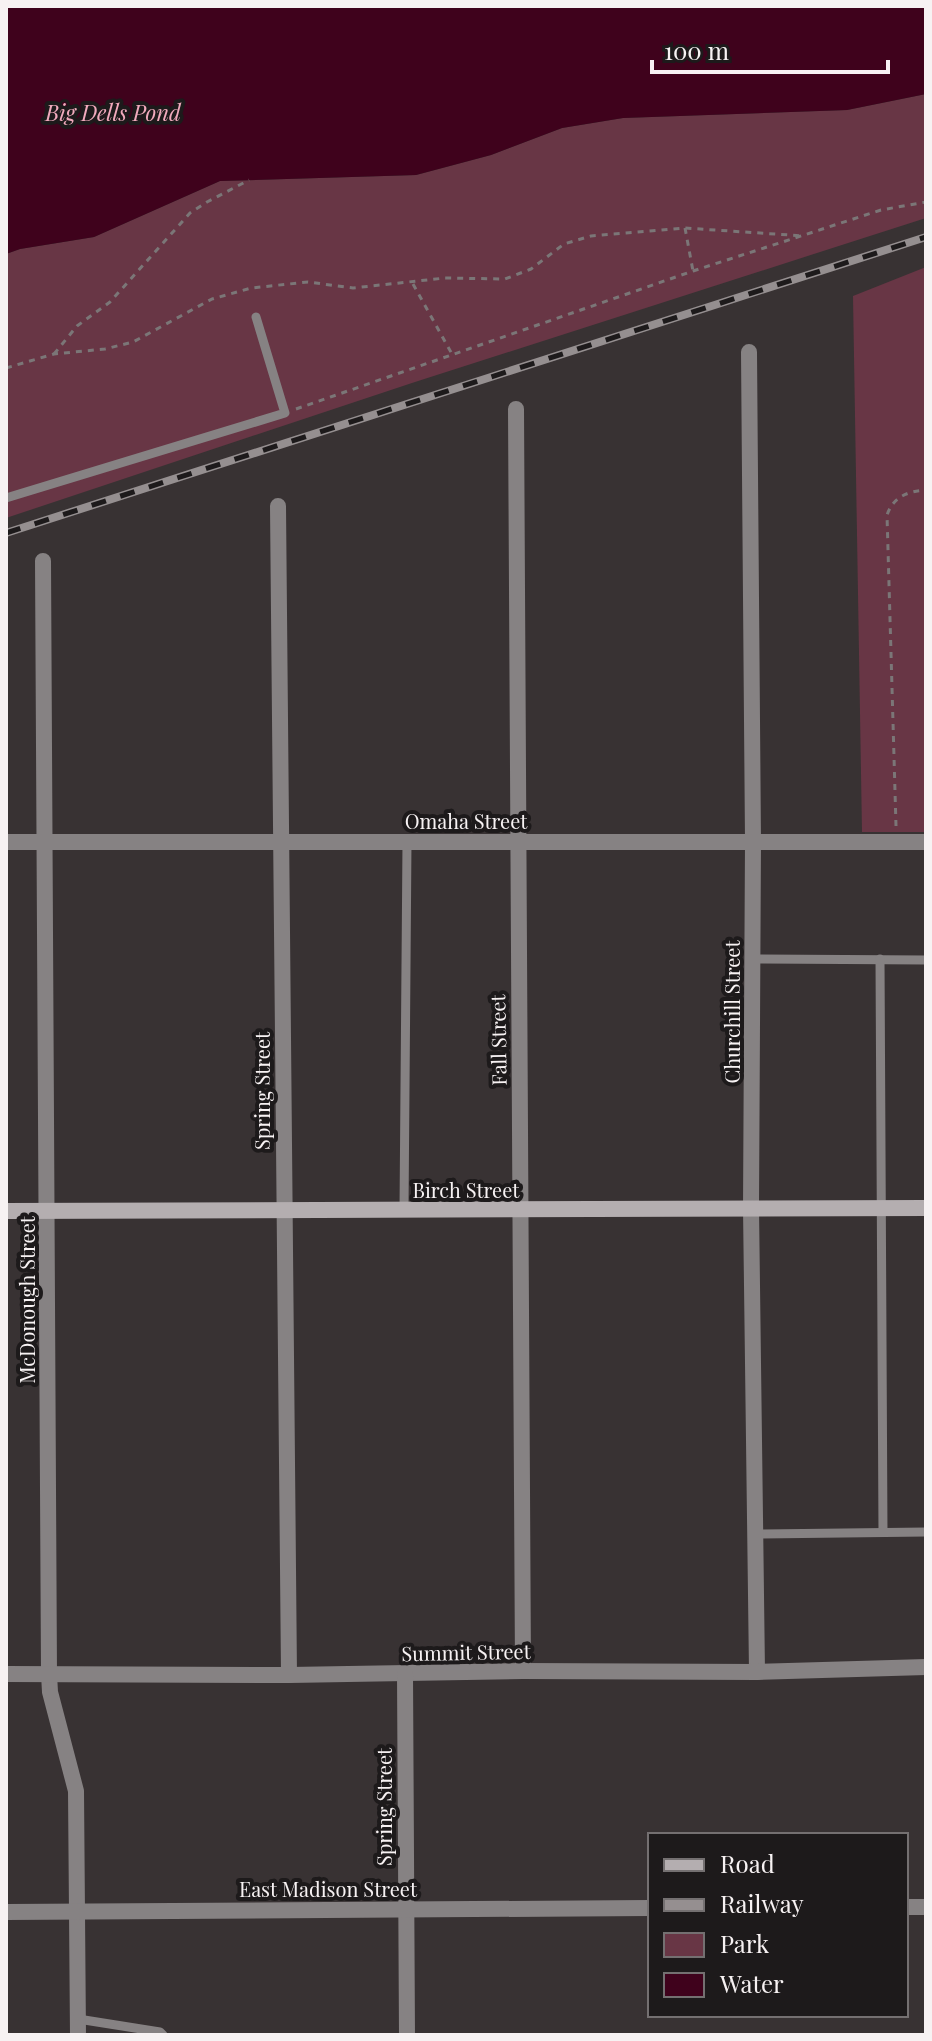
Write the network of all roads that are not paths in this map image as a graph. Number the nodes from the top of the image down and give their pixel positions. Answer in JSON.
{"nodes":[{"id":1,"x":256,"y":317,"type":"dead end"},
{"id":2,"x":749,"y":352,"type":"dead end"},
{"id":3,"x":516,"y":409,"type":"dead end"},
{"id":4,"x":6,"y":498,"type":"edge"},
{"id":5,"x":278,"y":506,"type":"dead end"},
{"id":6,"x":43,"y":561,"type":"dead end"},
{"id":7,"x":517,"y":841,"type":"junction"},
{"id":8,"x":6,"y":842,"type":"edge"},
{"id":9,"x":43,"y":842,"type":"junction"},
{"id":10,"x":281,"y":842,"type":"junction"},
{"id":11,"x":407,"y":842,"type":"junction"},
{"id":12,"x":753,"y":842,"type":"junction"},
{"id":13,"x":926,"y":842,"type":"edge"},
{"id":14,"x":753,"y":959,"type":"junction"},
{"id":15,"x":880,"y":959,"type":"junction"},
{"id":16,"x":926,"y":960,"type":"edge"},
{"id":17,"x":751,"y":1208,"type":"junction"},
{"id":18,"x":880,"y":1208,"type":"junction"},
{"id":19,"x":926,"y":1208,"type":"edge"},
{"id":20,"x":6,"y":1211,"type":"edge"},
{"id":21,"x":284,"y":1211,"type":"junction"},
{"id":22,"x":404,"y":1211,"type":"junction"},
{"id":23,"x":521,"y":1211,"type":"junction"},
{"id":24,"x":48,"y":1212,"type":"junction"},
{"id":25,"x":883,"y":1532,"type":"junction"},
{"id":26,"x":926,"y":1532,"type":"edge"},
{"id":27,"x":755,"y":1534,"type":"junction"},
{"id":28,"x":926,"y":1667,"type":"edge"},
{"id":29,"x":523,"y":1671,"type":"junction"},
{"id":30,"x":757,"y":1672,"type":"junction"},
{"id":31,"x":6,"y":1674,"type":"edge"},
{"id":32,"x":49,"y":1674,"type":"junction"},
{"id":33,"x":405,"y":1674,"type":"junction"},
{"id":34,"x":289,"y":1675,"type":"junction"},
{"id":35,"x":648,"y":1908,"type":"edge"},
{"id":36,"x":406,"y":1910,"type":"junction"},
{"id":37,"x":6,"y":1912,"type":"edge"},
{"id":38,"x":79,"y":1912,"type":"junction"},
{"id":39,"x":78,"y":2027,"type":"edge"},
{"id":40,"x":124,"y":2031,"type":"edge"},
{"id":41,"x":163,"y":2035,"type":"edge"},
{"id":42,"x":407,"y":2035,"type":"edge"}],
"edges":[{"from":1,"to":4,"type":"lane"},
{"from":2,"to":12,"type":"street","name":"Churchill Street"},
{"from":3,"to":7,"type":"street","name":"Fall Street"},
{"from":5,"to":10,"type":"street","name":"Spring Street"},
{"from":6,"to":9,"type":"street","name":"McDonough Street"},
{"from":7,"to":11,"type":"street","name":"Omaha Street"},
{"from":7,"to":12,"type":"street","name":"Omaha Street"},
{"from":7,"to":23,"type":"street","name":"Fall Street"},
{"from":8,"to":9,"type":"street","name":"Omaha Street"},
{"from":9,"to":10,"type":"street","name":"Omaha Street"},
{"from":9,"to":24,"type":"street","name":"McDonough Street"},
{"from":10,"to":11,"type":"street","name":"Omaha Street"},
{"from":10,"to":21,"type":"street","name":"Spring Street"},
{"from":11,"to":22,"type":"lane"},
{"from":12,"to":13,"type":"street","name":"Omaha Street"},
{"from":12,"to":14,"type":"street","name":"Churchill Street"},
{"from":14,"to":15,"type":"lane"},
{"from":14,"to":17,"type":"street","name":"Churchill Street"},
{"from":15,"to":16,"type":"lane"},
{"from":15,"to":18,"type":"lane"},
{"from":17,"to":18,"type":"main road","name":"Birch Street"},
{"from":17,"to":23,"type":"main road","name":"Birch Street"},
{"from":17,"to":27,"type":"street","name":"Churchill Street"},
{"from":18,"to":19,"type":"main road","name":"Birch Street"},
{"from":18,"to":25,"type":"lane"},
{"from":20,"to":24,"type":"main road","name":"Birch Street"},
{"from":21,"to":22,"type":"main road","name":"Birch Street"},
{"from":21,"to":24,"type":"main road","name":"Birch Street"},
{"from":21,"to":34,"type":"street","name":"Spring Street"},
{"from":22,"to":23,"type":"main road","name":"Birch Street"},
{"from":23,"to":29,"type":"street","name":"Fall Street"},
{"from":24,"to":32,"type":"street","name":"McDonough Street"},
{"from":25,"to":26,"type":"lane"},
{"from":25,"to":27,"type":"lane"},
{"from":27,"to":30,"type":"street","name":"Churchill Street"},
{"from":28,"to":30,"type":"street","name":"Summit Street"},
{"from":29,"to":30,"type":"street","name":"Summit Street"},
{"from":29,"to":33,"type":"street","name":"Summit Street"},
{"from":31,"to":32,"type":"street","name":"Summit Street"},
{"from":32,"to":34,"type":"street","name":"Summit Street"},
{"from":32,"to":38,"type":"street","name":"McDonough Street"},
{"from":33,"to":34,"type":"street","name":"Summit Street"},
{"from":33,"to":36,"type":"street","name":"Spring Street"},
{"from":35,"to":36,"type":"street","name":"East Madison Street"},
{"from":36,"to":38,"type":"street","name":"East Madison Street"},
{"from":36,"to":42,"type":"street","name":"Spring Street"},
{"from":37,"to":38,"type":"street","name":"East Madison Street"},
{"from":38,"to":39,"type":"street","name":"McDonough Street"},
{"from":39,"to":40,"type":"lane"},
{"from":40,"to":41,"type":"lane"}]}
